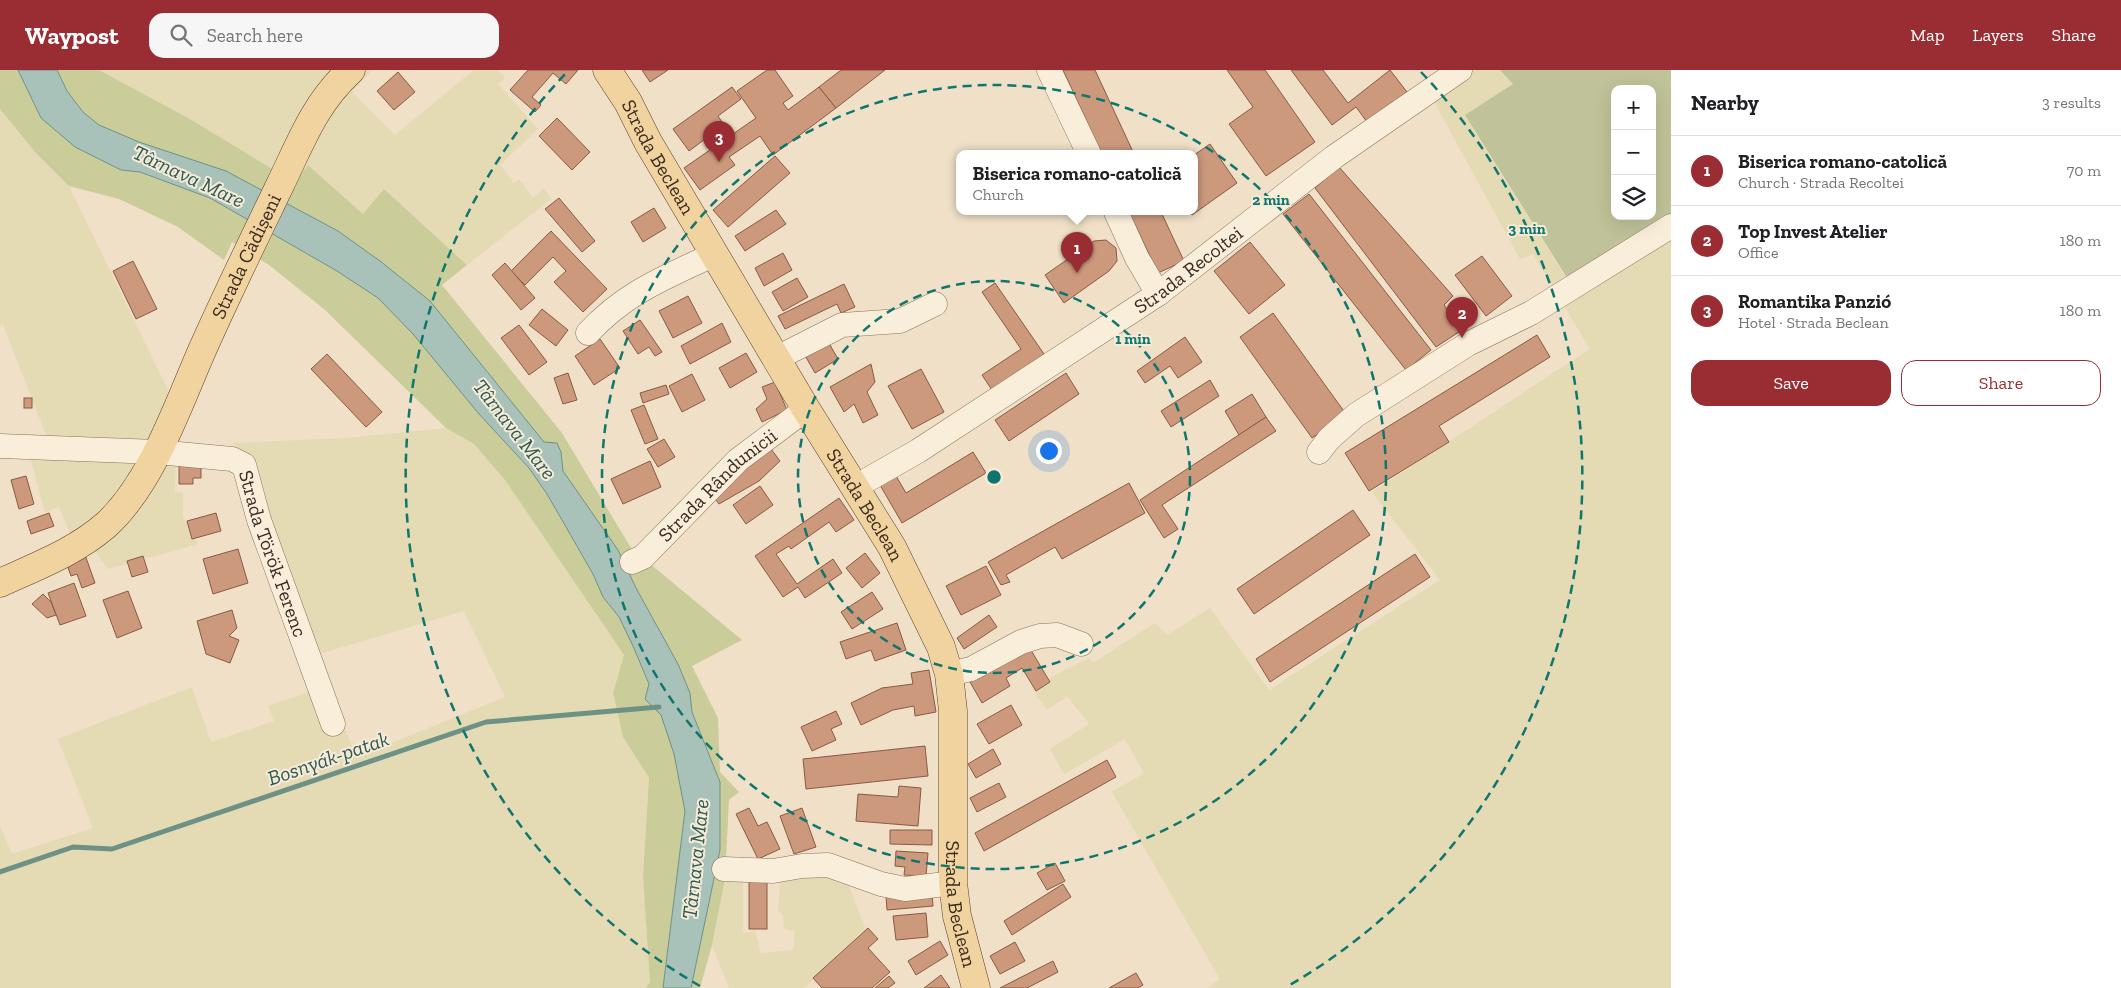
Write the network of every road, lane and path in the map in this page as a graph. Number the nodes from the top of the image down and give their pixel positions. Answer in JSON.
{"nodes":[{"id":1,"x":351,"y":70,"type":"edge"},
{"id":2,"x":607,"y":70,"type":"edge"},
{"id":3,"x":1049,"y":70,"type":"edge"},
{"id":4,"x":1460,"y":70,"type":"edge"},
{"id":5,"x":1087,"y":150,"type":"edge"},
{"id":6,"x":1117,"y":215,"type":"edge"},
{"id":7,"x":1671,"y":226,"type":"edge"},
{"id":8,"x":715,"y":254,"type":"junction"},
{"id":9,"x":1158,"y":294,"type":"junction"},
{"id":10,"x":935,"y":304,"type":"dead end"},
{"id":11,"x":588,"y":334,"type":"dead end"},
{"id":12,"x":777,"y":358,"type":"junction"},
{"id":13,"x":806,"y":409,"type":"junction"},
{"id":14,"x":0,"y":446,"type":"edge"},
{"id":15,"x":157,"y":452,"type":"junction"},
{"id":16,"x":1319,"y":452,"type":"dead end"},
{"id":17,"x":855,"y":487,"type":"junction"},
{"id":18,"x":632,"y":562,"type":"dead end"},
{"id":19,"x":0,"y":583,"type":"edge"},
{"id":20,"x":1081,"y":644,"type":"dead end"},
{"id":21,"x":949,"y":674,"type":"junction"},
{"id":22,"x":333,"y":724,"type":"dead end"},
{"id":23,"x":724,"y":869,"type":"dead end"},
{"id":24,"x":953,"y":883,"type":"junction"},
{"id":25,"x":976,"y":988,"type":"edge"}],
"edges":[{"from":1,"to":15,"type":"main road","name":"Strada Cădișeni"},
{"from":2,"to":8,"type":"main road","name":"Strada Beclean"},
{"from":3,"to":5,"type":"street"},
{"from":4,"to":9,"type":"street","name":"Strada Recoltei"},
{"from":6,"to":9,"type":"street"},
{"from":7,"to":16,"type":"street"},
{"from":8,"to":11,"type":"street"},
{"from":8,"to":12,"type":"main road","name":"Strada Beclean"},
{"from":9,"to":17,"type":"street","name":"Strada Recoltei"},
{"from":10,"to":12,"type":"street"},
{"from":12,"to":13,"type":"main road","name":"Strada Beclean"},
{"from":13,"to":17,"type":"main road","name":"Strada Beclean"},
{"from":13,"to":18,"type":"street","name":"Strada Rândunicii"},
{"from":14,"to":15,"type":"street"},
{"from":15,"to":19,"type":"main road","name":"Strada Cădișeni"},
{"from":15,"to":22,"type":"street","name":"Strada Török Ferenc"},
{"from":17,"to":21,"type":"main road","name":"Strada Beclean"},
{"from":20,"to":21,"type":"street"},
{"from":21,"to":24,"type":"main road","name":"Strada Beclean"},
{"from":23,"to":24,"type":"street"},
{"from":24,"to":25,"type":"main road","name":"Strada Beclean"}]}
